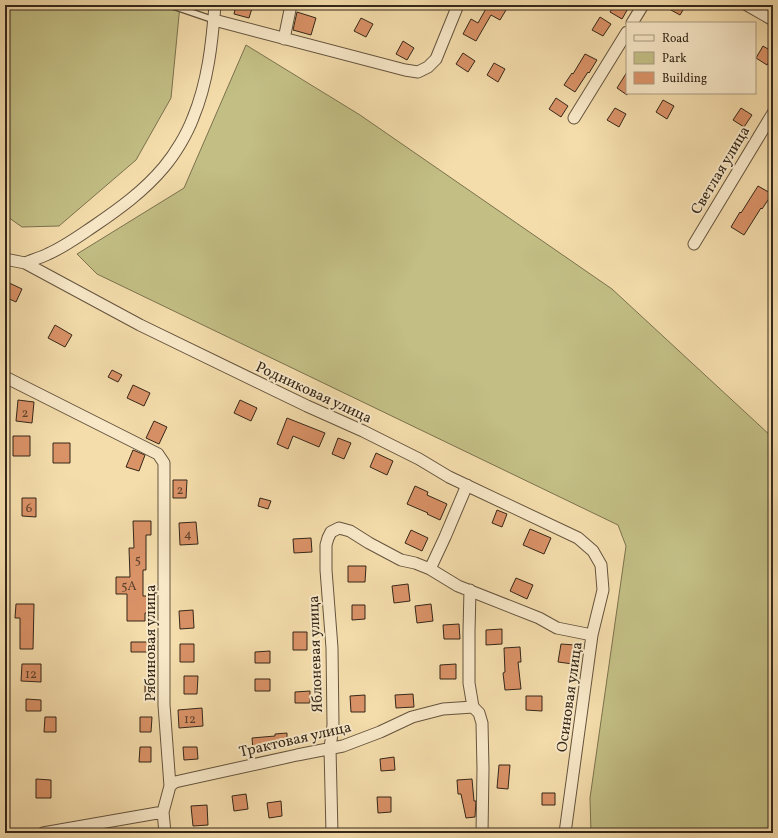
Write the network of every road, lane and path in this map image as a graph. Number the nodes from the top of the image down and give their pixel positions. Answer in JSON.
{"nodes":[{"id":1,"x":170,"y":5,"type":"edge"},
{"id":2,"x":215,"y":5,"type":"edge"},
{"id":3,"x":291,"y":5,"type":"edge"},
{"id":4,"x":458,"y":5,"type":"edge"},
{"id":5,"x":643,"y":5,"type":"edge"},
{"id":6,"x":747,"y":5,"type":"edge"},
{"id":7,"x":214,"y":20,"type":"junction"},
{"id":8,"x":773,"y":20,"type":"edge"},
{"id":9,"x":633,"y":22,"type":"edge"},
{"id":10,"x":626,"y":34,"type":"edge"},
{"id":11,"x":284,"y":39,"type":"junction"},
{"id":12,"x":773,"y":112,"type":"edge"},
{"id":13,"x":574,"y":118,"type":"dead end"},
{"id":14,"x":694,"y":244,"type":"dead end"},
{"id":15,"x":5,"y":259,"type":"edge"},
{"id":16,"x":25,"y":263,"type":"junction"},
{"id":17,"x":5,"y":377,"type":"edge"},
{"id":18,"x":467,"y":485,"type":"junction"},
{"id":19,"x":601,"y":565,"type":"joint"},
{"id":20,"x":430,"y":569,"type":"junction"},
{"id":21,"x":470,"y":590,"type":"junction"},
{"id":22,"x":592,"y":635,"type":"junction"},
{"id":23,"x":473,"y":707,"type":"junction"},
{"id":24,"x":330,"y":748,"type":"junction"},
{"id":25,"x":170,"y":786,"type":"junction"},
{"id":26,"x":163,"y":812,"type":"junction"},
{"id":27,"x":43,"y":833,"type":"edge"},
{"id":28,"x":165,"y":833,"type":"edge"},
{"id":29,"x":332,"y":833,"type":"edge"},
{"id":30,"x":482,"y":833,"type":"edge"},
{"id":31,"x":565,"y":833,"type":"edge"}],
"edges":[{"from":1,"to":7,"type":"lane"},
{"from":2,"to":7,"type":"street"},
{"from":3,"to":11,"type":"street"},
{"from":4,"to":11,"type":"street"},
{"from":5,"to":9,"type":"street"},
{"from":6,"to":8,"type":"street"},
{"from":7,"to":11,"type":"street"},
{"from":7,"to":16,"type":"street"},
{"from":10,"to":13,"type":"street"},
{"from":12,"to":14,"type":"street","name":"Светлая улица"},
{"from":15,"to":16,"type":"street","name":"Родниковая улица"},
{"from":16,"to":18,"type":"street","name":"Родниковая улица"},
{"from":17,"to":25,"type":"street","name":"Рябиновая улица"},
{"from":18,"to":19,"type":"street","name":"Родниковая улица"},
{"from":18,"to":20,"type":"street"},
{"from":19,"to":22,"type":"street","name":"Осиновая улица"},
{"from":20,"to":21,"type":"street"},
{"from":20,"to":24,"type":"street","name":"Яблоневая улица"},
{"from":21,"to":22,"type":"street"},
{"from":21,"to":23,"type":"street"},
{"from":22,"to":31,"type":"street","name":"Осиновая улица"},
{"from":23,"to":24,"type":"street","name":"Трактовая улица"},
{"from":23,"to":30,"type":"street"},
{"from":24,"to":25,"type":"street","name":"Трактовая улица"},
{"from":24,"to":29,"type":"street","name":"Яблоневая улица"},
{"from":25,"to":26,"type":"street","name":"Рябиновая улица"},
{"from":26,"to":27,"type":"street"},
{"from":26,"to":28,"type":"street","name":"Рябиновая улица"}]}
